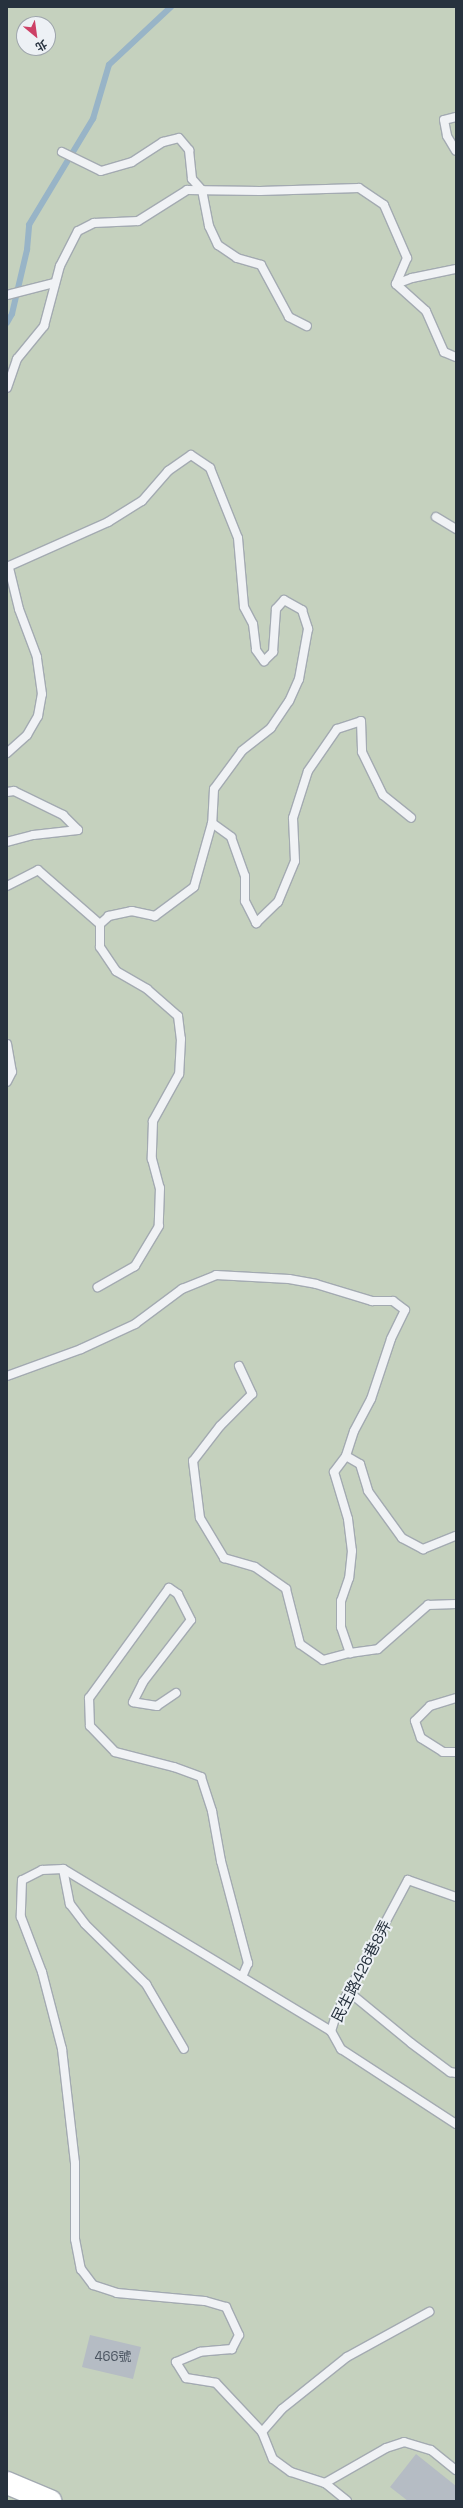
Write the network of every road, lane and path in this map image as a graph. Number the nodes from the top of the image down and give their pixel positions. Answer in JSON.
{"nodes":[{"id":1,"x":456,"y":117,"type":"edge"},
{"id":2,"x":456,"y":151,"type":"edge"},
{"id":3,"x":62,"y":152,"type":"dead end"},
{"id":4,"x":202,"y":190,"type":"junction"},
{"id":5,"x":456,"y":269,"type":"edge"},
{"id":6,"x":54,"y":283,"type":"junction"},
{"id":7,"x":396,"y":284,"type":"junction"},
{"id":8,"x":7,"y":295,"type":"edge"},
{"id":9,"x":307,"y":326,"type":"dead end"},
{"id":10,"x":456,"y":357,"type":"edge"},
{"id":11,"x":7,"y":388,"type":"edge"},
{"id":12,"x":436,"y":517,"type":"dead end"},
{"id":13,"x":456,"y":529,"type":"edge"},
{"id":14,"x":8,"y":567,"type":"edge"},
{"id":15,"x":7,"y":753,"type":"edge"},
{"id":16,"x":7,"y":792,"type":"edge"},
{"id":17,"x":411,"y":818,"type":"dead end"},
{"id":18,"x":212,"y":823,"type":"junction"},
{"id":19,"x":7,"y":842,"type":"edge"},
{"id":20,"x":7,"y":886,"type":"edge"},
{"id":21,"x":100,"y":924,"type":"junction"},
{"id":22,"x":7,"y":1044,"type":"edge"},
{"id":23,"x":7,"y":1082,"type":"edge"},
{"id":24,"x":98,"y":1287,"type":"dead end"},
{"id":25,"x":239,"y":1366,"type":"dead end"},
{"id":26,"x":7,"y":1376,"type":"edge"},
{"id":27,"x":346,"y":1456,"type":"junction"},
{"id":28,"x":456,"y":1536,"type":"edge"},
{"id":29,"x":456,"y":1604,"type":"edge"},
{"id":30,"x":350,"y":1653,"type":"junction"},
{"id":31,"x":176,"y":1693,"type":"dead end"},
{"id":32,"x":456,"y":1698,"type":"edge"},
{"id":33,"x":456,"y":1752,"type":"edge"},
{"id":34,"x":63,"y":1869,"type":"junction"},
{"id":35,"x":456,"y":1898,"type":"edge"},
{"id":36,"x":242,"y":1978,"type":"junction"},
{"id":37,"x":349,"y":1992,"type":"junction"},
{"id":38,"x":331,"y":2031,"type":"junction"},
{"id":39,"x":184,"y":2049,"type":"dead end"},
{"id":40,"x":456,"y":2073,"type":"edge"},
{"id":41,"x":456,"y":2124,"type":"edge"},
{"id":42,"x":428,"y":2312,"type":"dead end"},
{"id":43,"x":262,"y":2432,"type":"junction"},
{"id":44,"x":456,"y":2470,"type":"edge"},
{"id":45,"x":7,"y":2483,"type":"edge"},
{"id":46,"x":325,"y":2483,"type":"junction"},
{"id":47,"x":50,"y":2501,"type":"edge"},
{"id":48,"x":347,"y":2501,"type":"edge"}],
"edges":[{"from":1,"to":2,"type":"lane"},
{"from":3,"to":4,"type":"lane"},
{"from":4,"to":6,"type":"lane"},
{"from":4,"to":7,"type":"lane"},
{"from":4,"to":9,"type":"lane"},
{"from":5,"to":7,"type":"lane"},
{"from":6,"to":8,"type":"lane"},
{"from":6,"to":11,"type":"lane"},
{"from":7,"to":10,"type":"lane"},
{"from":12,"to":13,"type":"lane"},
{"from":14,"to":15,"type":"lane"},
{"from":14,"to":18,"type":"lane"},
{"from":16,"to":19,"type":"lane"},
{"from":17,"to":18,"type":"lane"},
{"from":18,"to":21,"type":"lane"},
{"from":20,"to":21,"type":"lane"},
{"from":21,"to":24,"type":"lane"},
{"from":22,"to":23,"type":"lane"},
{"from":25,"to":30,"type":"lane"},
{"from":26,"to":27,"type":"lane"},
{"from":27,"to":28,"type":"lane"},
{"from":27,"to":30,"type":"lane"},
{"from":29,"to":30,"type":"lane"},
{"from":31,"to":36,"type":"lane"},
{"from":32,"to":33,"type":"lane"},
{"from":34,"to":36,"type":"lane"},
{"from":34,"to":39,"type":"lane"},
{"from":34,"to":43,"type":"lane"},
{"from":35,"to":37,"type":"lane","name":"民生路426巷8弄"},
{"from":36,"to":38,"type":"lane"},
{"from":37,"to":38,"type":"lane","name":"民生路426巷8弄"},
{"from":37,"to":40,"type":"lane"},
{"from":38,"to":41,"type":"lane","name":"民生路426巷8弄"},
{"from":42,"to":43,"type":"lane"},
{"from":43,"to":46,"type":"lane"},
{"from":44,"to":46,"type":"lane"},
{"from":45,"to":47,"type":"street"},
{"from":46,"to":48,"type":"lane"}]}
